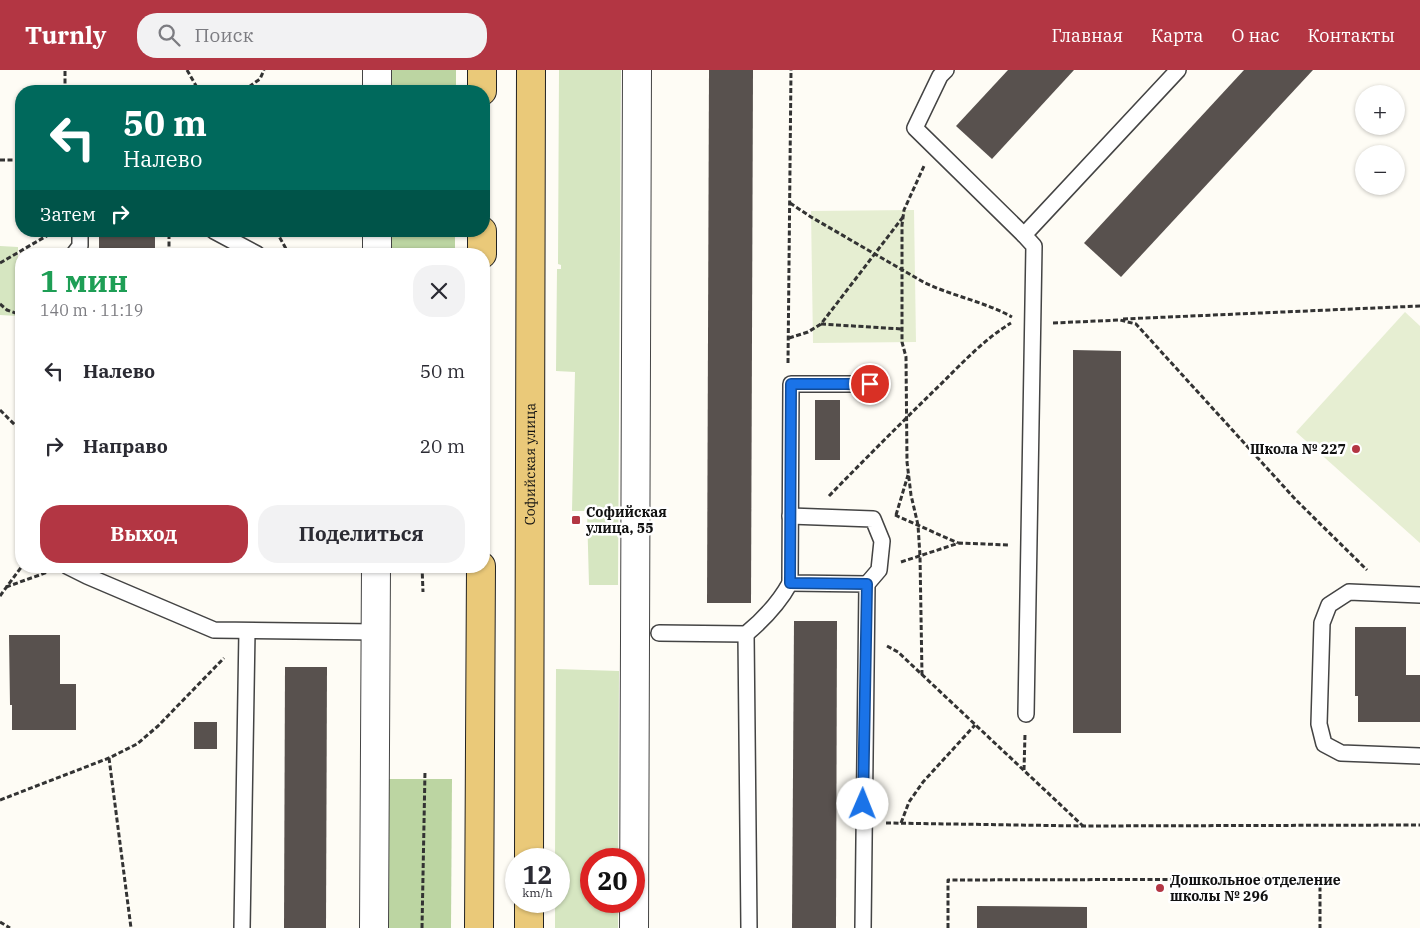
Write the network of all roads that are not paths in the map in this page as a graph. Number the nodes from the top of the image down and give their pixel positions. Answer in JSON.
{"nodes":[{"id":1,"x":377,"y":70,"type":"edge"},
{"id":2,"x":482,"y":70,"type":"edge"},
{"id":3,"x":531,"y":70,"type":"edge"},
{"id":4,"x":637,"y":70,"type":"edge"},
{"id":5,"x":946,"y":70,"type":"edge"},
{"id":6,"x":1178,"y":70,"type":"edge"},
{"id":7,"x":377,"y":85,"type":"edge"},
{"id":8,"x":482,"y":85,"type":"edge"},
{"id":9,"x":1024,"y":235,"type":"junction"},
{"id":10,"x":225,"y":237,"type":"edge"},
{"id":11,"x":246,"y":248,"type":"edge"},
{"id":12,"x":870,"y":384,"type":"dead end"},
{"id":13,"x":790,"y":516,"type":"junction"},
{"id":14,"x":77,"y":573,"type":"edge"},
{"id":15,"x":376,"y":573,"type":"edge"},
{"id":16,"x":481,"y":573,"type":"edge"},
{"id":17,"x":790,"y":583,"type":"junction"},
{"id":18,"x":867,"y":584,"type":"junction"},
{"id":19,"x":1420,"y":594,"type":"edge"},
{"id":20,"x":247,"y":631,"type":"junction"},
{"id":21,"x":377,"y":632,"type":"junction"},
{"id":22,"x":659,"y":633,"type":"dead end"},
{"id":23,"x":746,"y":634,"type":"junction"},
{"id":24,"x":1026,"y":714,"type":"road end"},
{"id":25,"x":1420,"y":756,"type":"edge"},
{"id":26,"x":529,"y":848,"type":"edge"},
{"id":27,"x":529,"y":913,"type":"edge"},
{"id":28,"x":242,"y":928,"type":"edge"},
{"id":29,"x":374,"y":928,"type":"edge"},
{"id":30,"x":478,"y":928,"type":"edge"},
{"id":31,"x":529,"y":928,"type":"edge"},
{"id":32,"x":634,"y":928,"type":"edge"},
{"id":33,"x":748,"y":928,"type":"edge"},
{"id":34,"x":863,"y":928,"type":"edge"}],
"edges":[{"from":1,"to":7,"type":"street"},
{"from":2,"to":8,"type":"main road"},
{"from":3,"to":26,"type":"main road","name":"Софийская улица"},
{"from":4,"to":32,"type":"street"},
{"from":5,"to":9,"type":"lane"},
{"from":6,"to":9,"type":"lane"},
{"from":9,"to":24,"type":"lane"},
{"from":10,"to":11,"type":"lane"},
{"from":12,"to":13,"type":"lane"},
{"from":13,"to":17,"type":"lane"},
{"from":13,"to":18,"type":"lane"},
{"from":14,"to":20,"type":"lane"},
{"from":15,"to":21,"type":"street"},
{"from":16,"to":30,"type":"main road"},
{"from":17,"to":18,"type":"lane"},
{"from":17,"to":23,"type":"lane"},
{"from":18,"to":34,"type":"lane"},
{"from":19,"to":25,"type":"lane"},
{"from":20,"to":21,"type":"lane"},
{"from":20,"to":28,"type":"lane"},
{"from":21,"to":29,"type":"street"},
{"from":22,"to":23,"type":"lane"},
{"from":23,"to":33,"type":"lane"},
{"from":27,"to":31,"type":"main road"}]}
